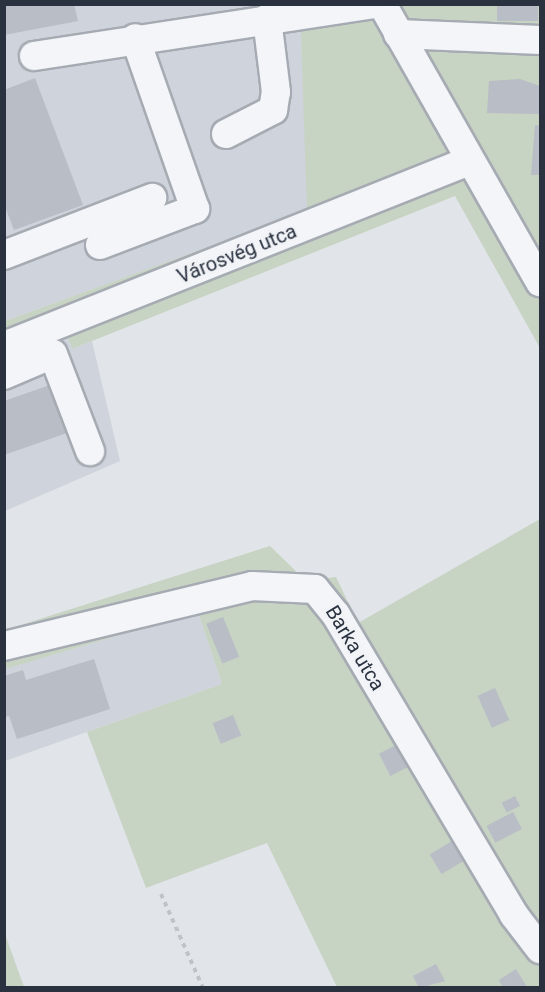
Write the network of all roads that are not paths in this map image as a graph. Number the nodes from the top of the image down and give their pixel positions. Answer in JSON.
{"nodes":[{"id":1,"x":374,"y":4,"type":"edge"},
{"id":2,"x":382,"y":4,"type":"edge"},
{"id":3,"x":267,"y":20,"type":"junction"},
{"id":4,"x":398,"y":34,"type":"junction"},
{"id":5,"x":135,"y":38,"type":"junction"},
{"id":6,"x":540,"y":39,"type":"edge"},
{"id":7,"x":34,"y":56,"type":"dead end"},
{"id":8,"x":226,"y":134,"type":"dead end"},
{"id":9,"x":469,"y":161,"type":"junction"},
{"id":10,"x":152,"y":198,"type":"dead end"},
{"id":11,"x":100,"y":245,"type":"dead end"},
{"id":12,"x":4,"y":255,"type":"edge"},
{"id":13,"x":540,"y":282,"type":"edge"},
{"id":14,"x":13,"y":357,"type":"edge"},
{"id":15,"x":90,"y":452,"type":"dead end"},
{"id":16,"x":4,"y":646,"type":"edge"},
{"id":17,"x":539,"y":945,"type":"edge"}],
"edges":[{"from":1,"to":3,"type":"street"},
{"from":2,"to":4,"type":"street"},
{"from":3,"to":5,"type":"street"},
{"from":3,"to":8,"type":"street"},
{"from":4,"to":6,"type":"street"},
{"from":4,"to":9,"type":"street"},
{"from":5,"to":7,"type":"street"},
{"from":5,"to":11,"type":"street"},
{"from":9,"to":13,"type":"street"},
{"from":9,"to":14,"type":"street","name":"Városvég utca"},
{"from":10,"to":12,"type":"street"},
{"from":14,"to":15,"type":"street"},
{"from":16,"to":17,"type":"street","name":"Barka utca"}]}
